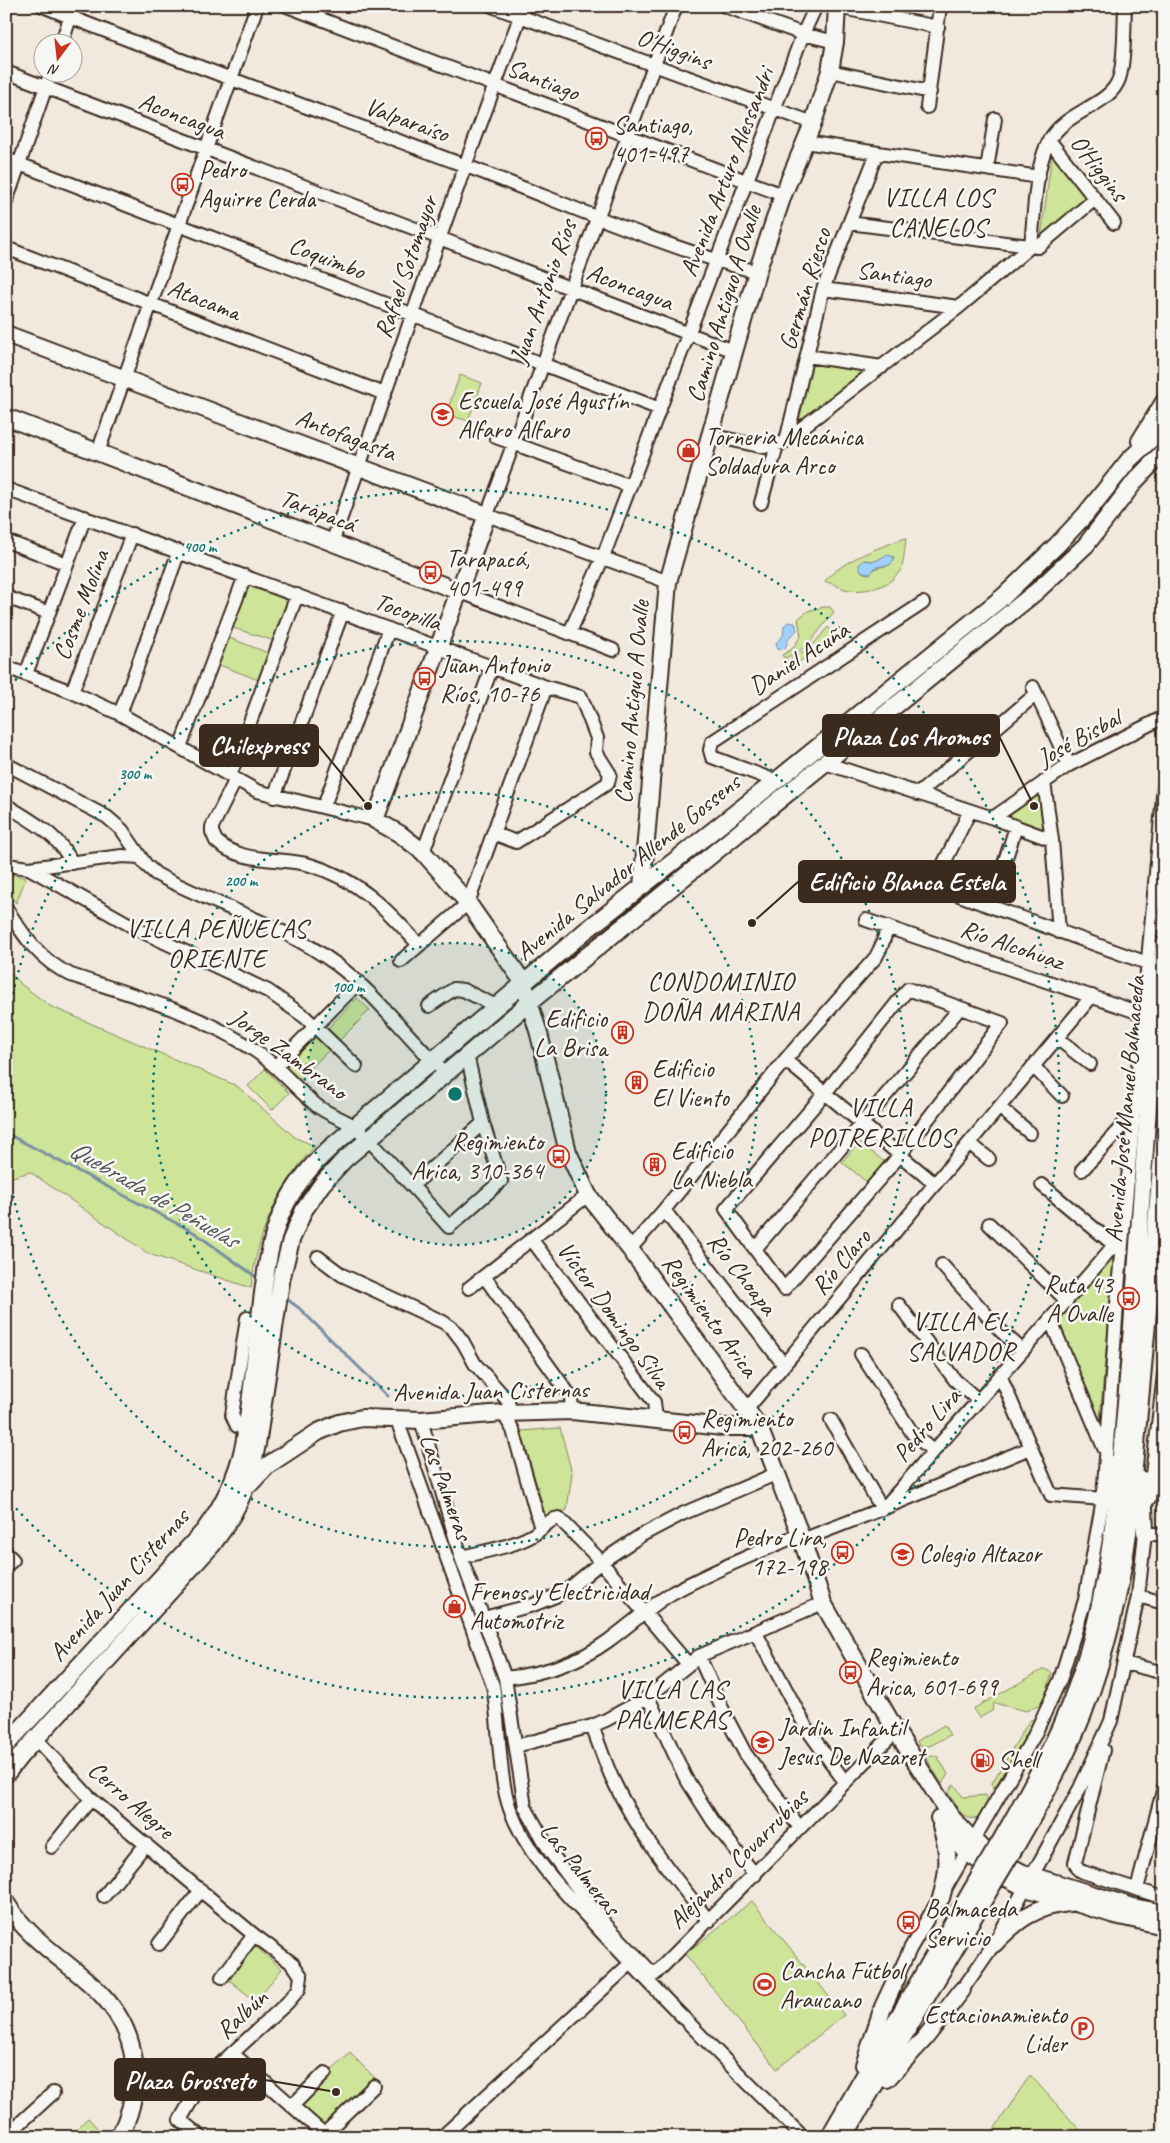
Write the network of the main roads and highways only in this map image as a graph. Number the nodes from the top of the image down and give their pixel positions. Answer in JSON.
{"nodes":[{"id":1,"x":837,"y":7,"type":"edge"},
{"id":2,"x":6,"y":334,"type":"edge"},
{"id":3,"x":1164,"y":402,"type":"edge"},
{"id":4,"x":6,"y":417,"type":"edge"},
{"id":5,"x":1164,"y":427,"type":"edge"},
{"id":6,"x":1164,"y":451,"type":"edge"},
{"id":7,"x":1121,"y":470,"type":"junction"},
{"id":8,"x":487,"y":515,"type":"joint"},
{"id":9,"x":458,"y":591,"type":"junction"},
{"id":10,"x":374,"y":820,"type":"joint"},
{"id":11,"x":642,"y":887,"type":"junction"},
{"id":12,"x":1159,"y":957,"type":"edge"},
{"id":13,"x":523,"y":982,"type":"junction"},
{"id":14,"x":530,"y":1002,"type":"junction"},
{"id":15,"x":1164,"y":1135,"type":"edge"},
{"id":16,"x":1142,"y":1382,"type":"junction"},
{"id":17,"x":1125,"y":1414,"type":"junction"},
{"id":18,"x":254,"y":1423,"type":"junction"},
{"id":19,"x":759,"y":1427,"type":"junction"},
{"id":20,"x":300,"y":1444,"type":"junction"},
{"id":21,"x":246,"y":1488,"type":"junction"},
{"id":22,"x":1103,"y":1499,"type":"road end"},
{"id":23,"x":1145,"y":1532,"type":"road end"},
{"id":24,"x":896,"y":1731,"type":"junction"},
{"id":25,"x":6,"y":1745,"type":"edge"},
{"id":26,"x":6,"y":1774,"type":"edge"},
{"id":27,"x":938,"y":1817,"type":"junction"},
{"id":28,"x":1010,"y":1840,"type":"junction"},
{"id":29,"x":969,"y":1846,"type":"junction"},
{"id":30,"x":1029,"y":1882,"type":"junction"},
{"id":31,"x":940,"y":1898,"type":"road end"},
{"id":32,"x":6,"y":1903,"type":"edge"},
{"id":33,"x":1081,"y":1904,"type":"junction"},
{"id":34,"x":1164,"y":1913,"type":"edge"},
{"id":35,"x":1164,"y":1926,"type":"edge"},
{"id":36,"x":994,"y":1944,"type":"road end"},
{"id":37,"x":897,"y":1977,"type":"road end"},
{"id":38,"x":962,"y":1990,"type":"road end"},
{"id":39,"x":861,"y":2096,"type":"junction"},
{"id":40,"x":118,"y":2137,"type":"edge"},
{"id":41,"x":829,"y":2137,"type":"edge"},
{"id":42,"x":844,"y":2137,"type":"edge"}],
"edges":[{"from":1,"to":11,"type":"main road","name":"Camino Antiguo A Ovalle"},
{"from":2,"to":8,"type":"main road","name":"Antofagasta"},
{"from":3,"to":7,"type":"main road"},
{"from":4,"to":9,"type":"main road","name":"Tarapacá"},
{"from":5,"to":7,"type":"main road","name":"Avenida Salvador Allende Gossens"},
{"from":6,"to":14,"type":"main road","name":"Avenida Salvador Allende Gossens"},
{"from":7,"to":11,"type":"main road","name":"Avenida Salvador Allende Gossens"},
{"from":8,"to":9,"type":"main road","name":"Juan Antonio Ríos"},
{"from":9,"to":10,"type":"main road","name":"Juan Antonio Ríos"},
{"from":10,"to":13,"type":"main road","name":"Regimiento Arica"},
{"from":11,"to":13,"type":"main road","name":"Avenida Salvador Allende Gossens"},
{"from":12,"to":17,"type":"main road","name":"Avenida José Manuel Balmaceda"},
{"from":13,"to":14,"type":"main road","name":"Regimiento Arica"},
{"from":13,"to":18,"type":"main road","name":"Avenida Salvador Allende Gossens"},
{"from":14,"to":18,"type":"main road","name":"Avenida Salvador Allende Gossens"},
{"from":14,"to":19,"type":"main road","name":"Regimiento Arica"},
{"from":15,"to":16,"type":"main road","name":"Avenida José Manuel Balmaceda"},
{"from":16,"to":23,"type":"main road"},
{"from":16,"to":28,"type":"main road","name":"Avenida José Manuel Balmaceda"},
{"from":17,"to":22,"type":"main road"},
{"from":17,"to":28,"type":"main road","name":"Avenida José Manuel Balmaceda"},
{"from":18,"to":20,"type":"main road"},
{"from":18,"to":21,"type":"main road","name":"Avenida Juan Cisternas"},
{"from":18,"to":25,"type":"main road","name":"Avenida Juan Cisternas"},
{"from":19,"to":20,"type":"main road","name":"Avenida Juan Cisternas"},
{"from":19,"to":24,"type":"main road","name":"Regimiento Arica"},
{"from":20,"to":21,"type":"main road","name":"Avenida Juan Cisternas"},
{"from":21,"to":26,"type":"main road","name":"Avenida Juan Cisternas"},
{"from":24,"to":27,"type":"main road","name":"Regimiento Arica"},
{"from":24,"to":29,"type":"main road","name":"Regimiento Arica"},
{"from":27,"to":29,"type":"main road","name":"Regimiento Arica"},
{"from":27,"to":31,"type":"main road"},
{"from":28,"to":39,"type":"main road","name":"Avenida José Manuel Balmaceda","bridge":true},
{"from":29,"to":30,"type":"main road","name":"Regimiento Arica"},
{"from":30,"to":33,"type":"main road","name":"Regimiento Arica"},
{"from":30,"to":34,"type":"main road","name":"Regimiento Arica"},
{"from":32,"to":40,"type":"main road"},
{"from":33,"to":35,"type":"main road","name":"Regimiento Arica"},
{"from":33,"to":36,"type":"main road"},
{"from":37,"to":39,"type":"main road"},
{"from":38,"to":39,"type":"main road"},
{"from":39,"to":41,"type":"main road","name":"Avenida José Manuel Balmaceda"},
{"from":39,"to":42,"type":"main road","name":"Avenida José Manuel Balmaceda"}]}
